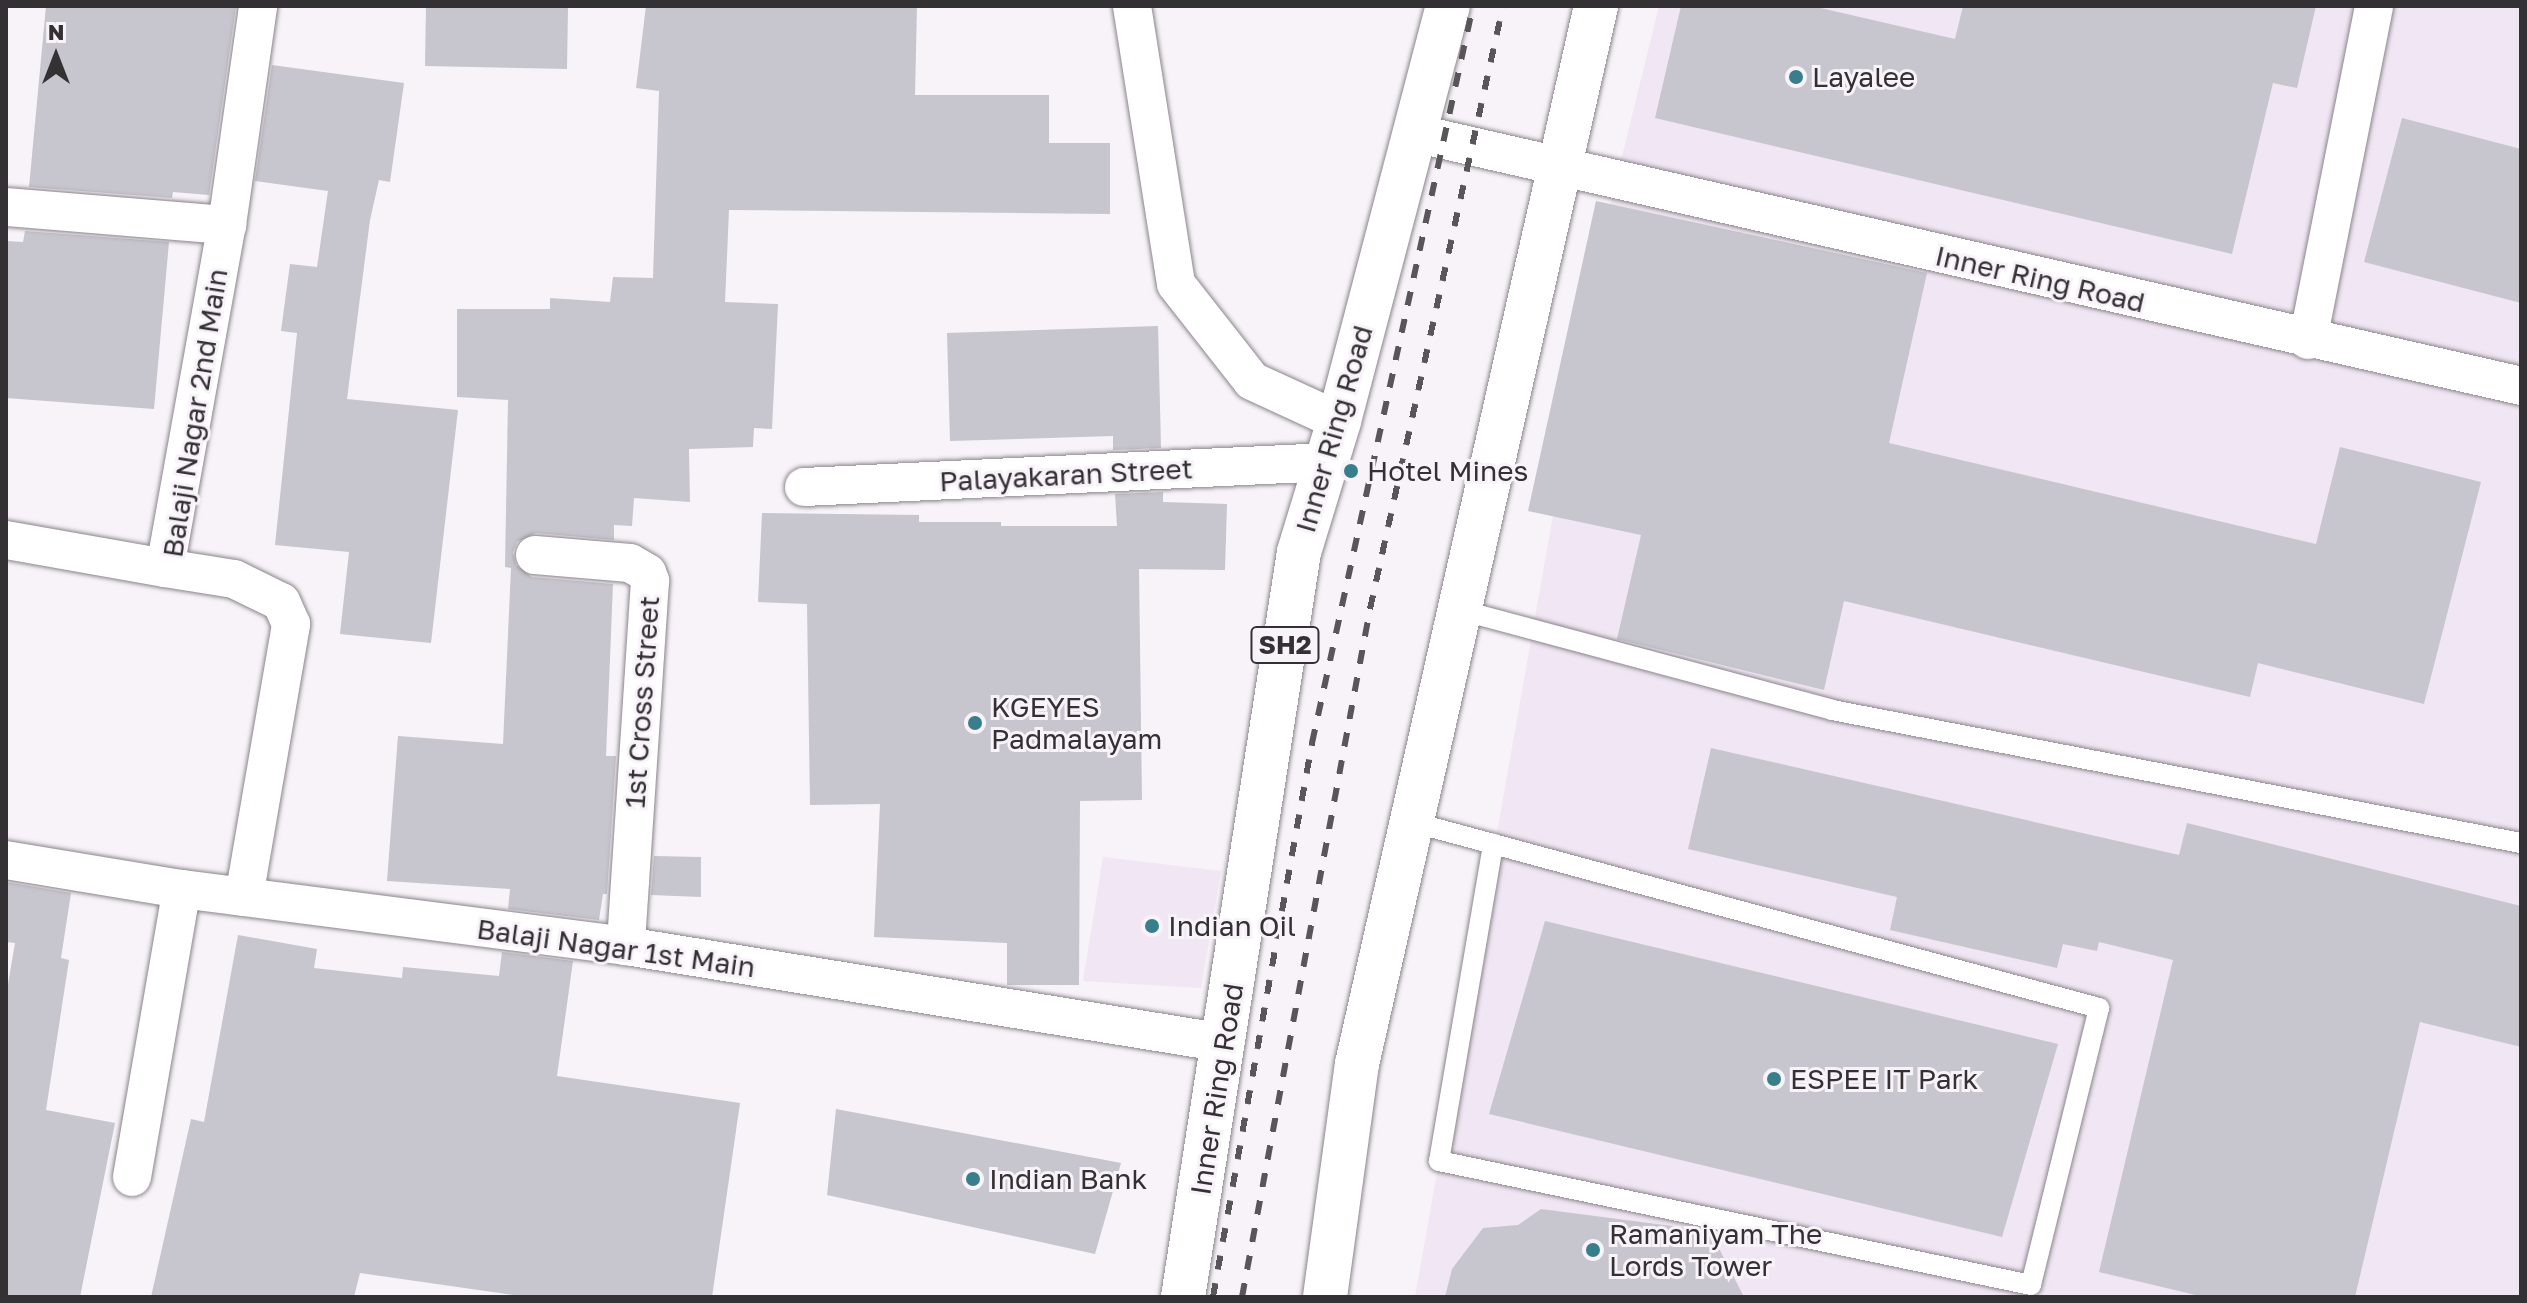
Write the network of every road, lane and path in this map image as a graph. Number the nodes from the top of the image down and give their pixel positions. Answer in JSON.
{"nodes":[{"id":1,"x":258,"y":6,"type":"edge"},
{"id":2,"x":1132,"y":6,"type":"edge"},
{"id":3,"x":1448,"y":6,"type":"edge"},
{"id":4,"x":1596,"y":6,"type":"edge"},
{"id":5,"x":2374,"y":6,"type":"edge"},
{"id":6,"x":1414,"y":133,"type":"junction"},
{"id":7,"x":1560,"y":168,"type":"junction"},
{"id":8,"x":6,"y":207,"type":"edge"},
{"id":9,"x":227,"y":225,"type":"junction"},
{"id":10,"x":2308,"y":340,"type":"junction"},
{"id":11,"x":2521,"y":386,"type":"edge"},
{"id":12,"x":1339,"y":421,"type":"junction"},
{"id":13,"x":1328,"y":462,"type":"junction"},
{"id":14,"x":804,"y":487,"type":"dead end"},
{"id":15,"x":6,"y":540,"type":"edge"},
{"id":16,"x":535,"y":555,"type":"dead end"},
{"id":17,"x":165,"y":568,"type":"junction"},
{"id":18,"x":1460,"y":610,"type":"junction"},
{"id":19,"x":1412,"y":822,"type":"junction"},
{"id":20,"x":2521,"y":843,"type":"edge"},
{"id":21,"x":1493,"y":844,"type":"junction"},
{"id":22,"x":6,"y":860,"type":"edge"},
{"id":23,"x":182,"y":889,"type":"junction"},
{"id":24,"x":244,"y":897,"type":"junction"},
{"id":25,"x":626,"y":946,"type":"junction"},
{"id":26,"x":1225,"y":1043,"type":"junction"},
{"id":27,"x":132,"y":1177,"type":"dead end"},
{"id":28,"x":1183,"y":1297,"type":"edge"},
{"id":29,"x":1325,"y":1297,"type":"edge"}],
"edges":[{"from":1,"to":9,"type":"street","name":"Balaji Nagar 2nd Main"},
{"from":2,"to":12,"type":"street"},
{"from":3,"to":6,"type":"main road","name":"Inner Ring Road","number":"SH2"},
{"from":4,"to":7,"type":"main road"},
{"from":5,"to":10,"type":"street"},
{"from":6,"to":7,"type":"street","name":"Inner Ring Road"},
{"from":6,"to":12,"type":"main road","name":"Inner Ring Road","number":"SH2"},
{"from":7,"to":10,"type":"street","name":"Inner Ring Road"},
{"from":7,"to":18,"type":"main road"},
{"from":8,"to":9,"type":"street"},
{"from":9,"to":17,"type":"street","name":"Balaji Nagar 2nd Main"},
{"from":10,"to":11,"type":"street","name":"Inner Ring Road"},
{"from":12,"to":13,"type":"main road","name":"Inner Ring Road","number":"SH2"},
{"from":13,"to":14,"type":"street","name":"Palayakaran Street"},
{"from":13,"to":26,"type":"main road","name":"Inner Ring Road","number":"SH2"},
{"from":15,"to":17,"type":"street"},
{"from":16,"to":25,"type":"street","name":"1st Cross Street"},
{"from":17,"to":24,"type":"street","name":"Balaji Nagar 2nd Main"},
{"from":18,"to":19,"type":"main road"},
{"from":18,"to":20,"type":"lane"},
{"from":19,"to":21,"type":"lane"},
{"from":19,"to":29,"type":"main road"},
{"from":21,"to":21,"type":"lane"},
{"from":22,"to":23,"type":"street","name":"Balaji Nagar 1st Main"},
{"from":23,"to":24,"type":"street","name":"Balaji Nagar 1st Main"},
{"from":23,"to":27,"type":"street"},
{"from":24,"to":25,"type":"street","name":"Balaji Nagar 1st Main"},
{"from":25,"to":26,"type":"street","name":"Balaji Nagar 1st Main"},
{"from":26,"to":28,"type":"main road","name":"Inner Ring Road","number":"SH2"}]}
